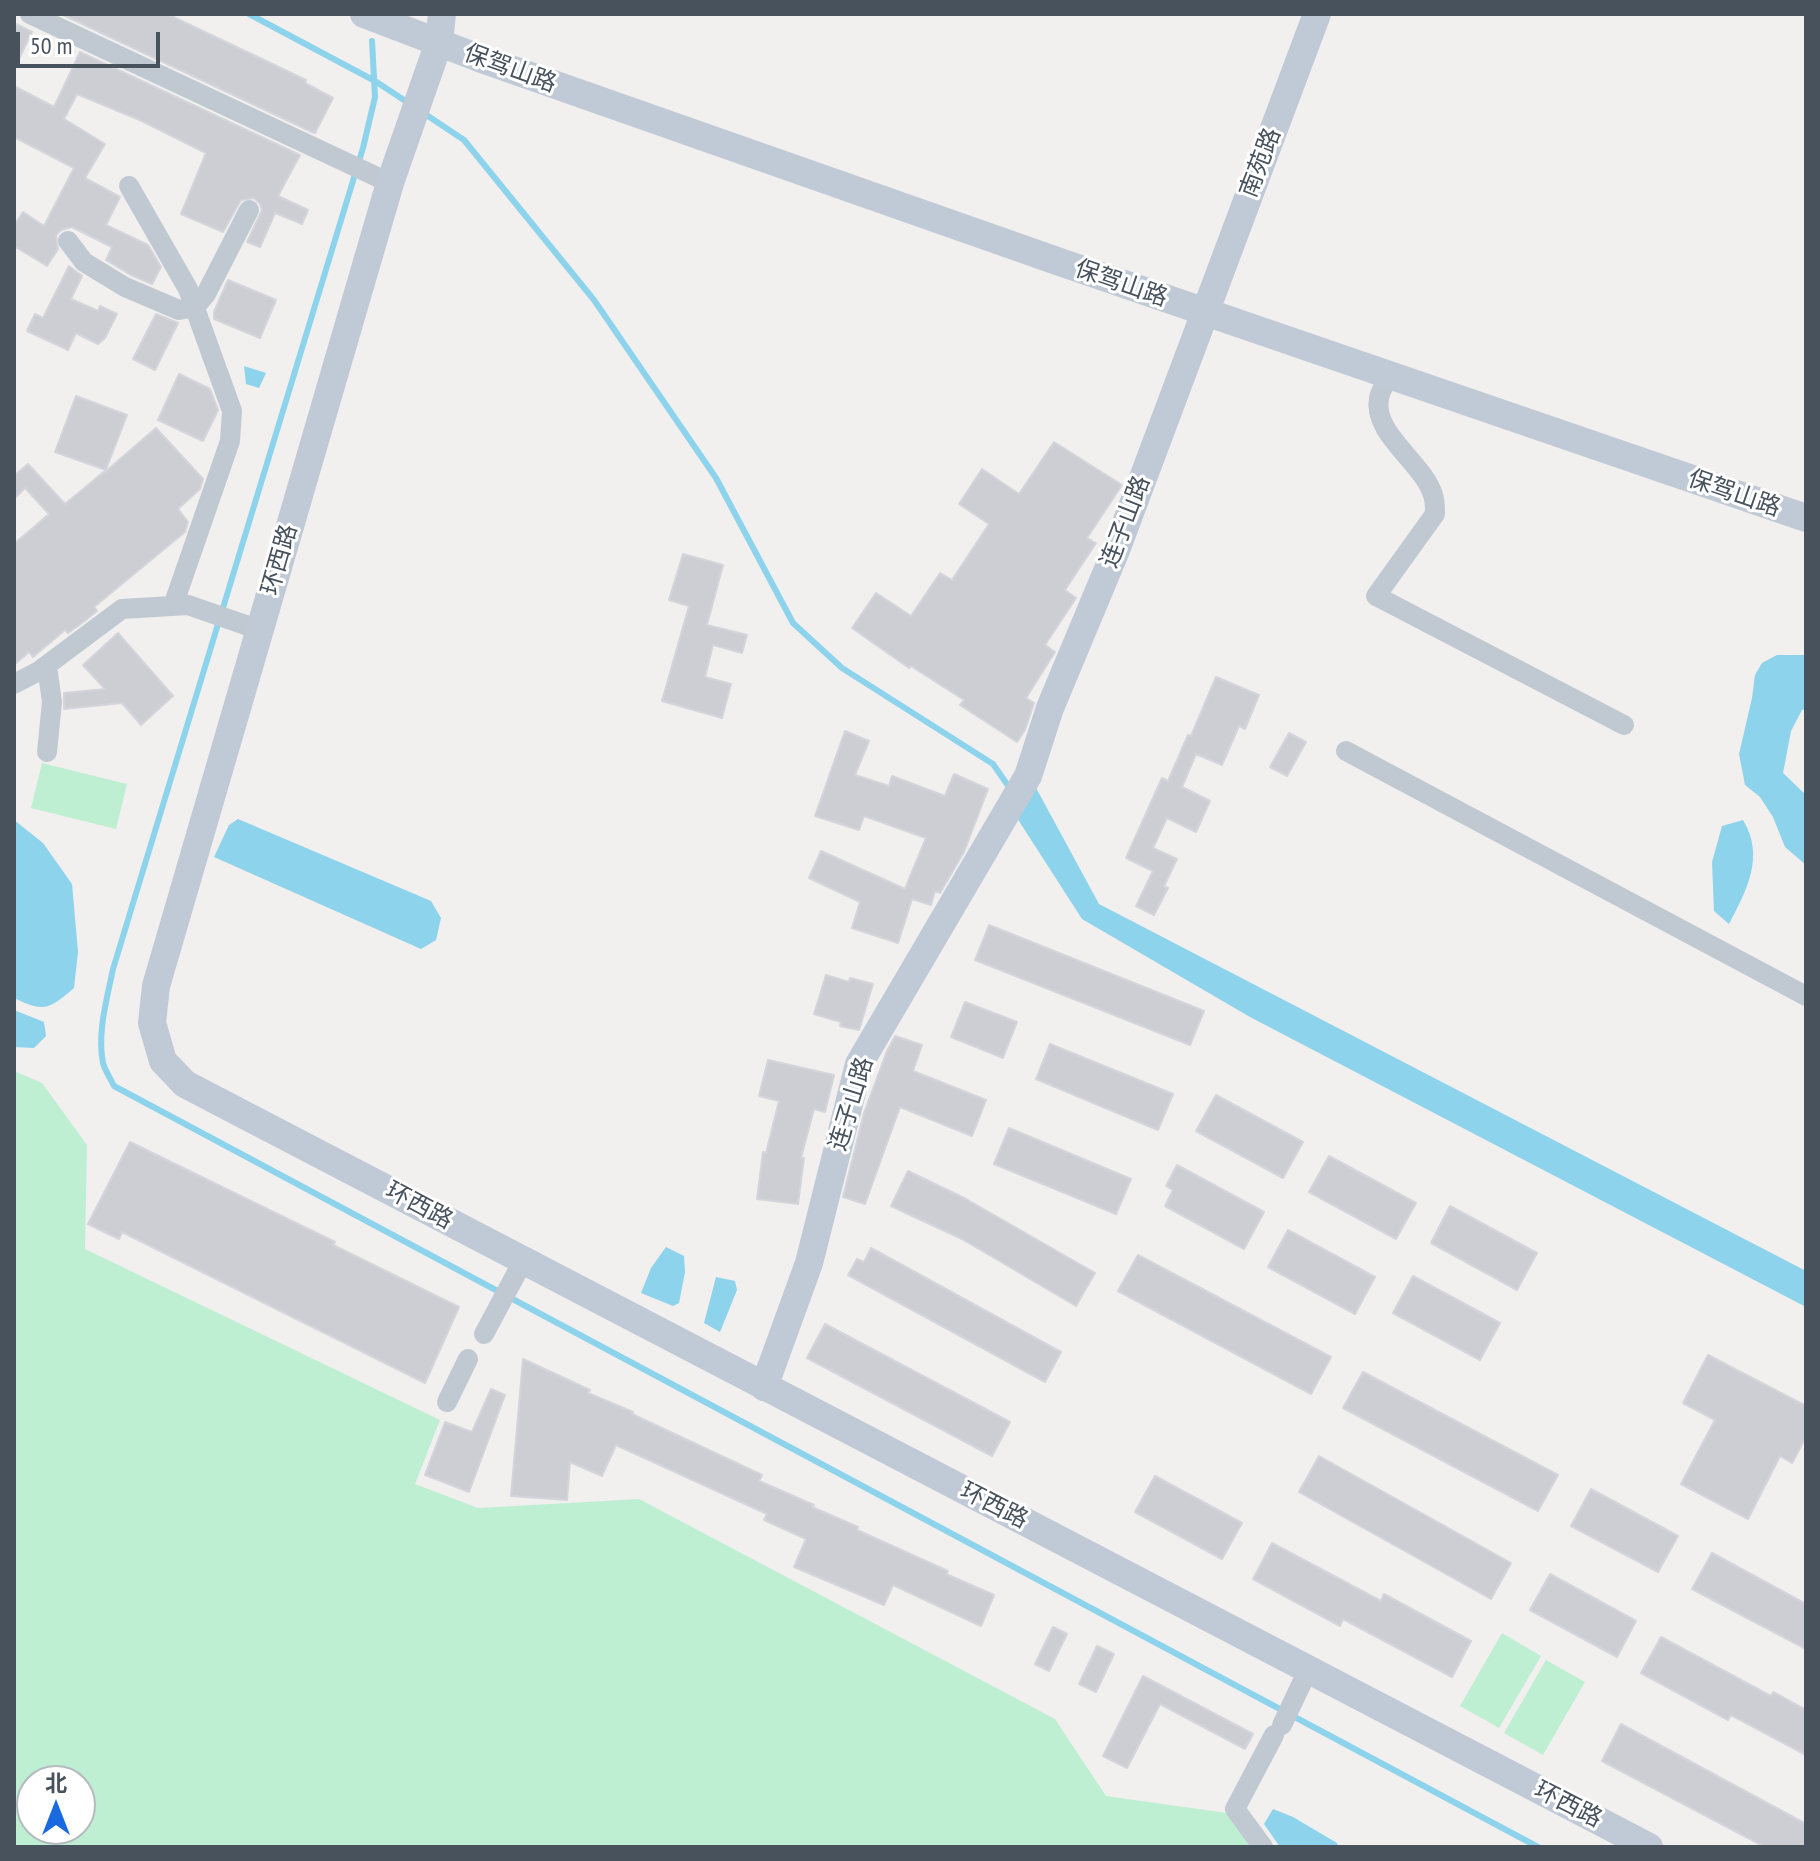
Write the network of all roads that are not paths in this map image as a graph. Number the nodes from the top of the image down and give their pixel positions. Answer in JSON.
{"nodes":[{"id":1,"x":30,"y":14,"type":"edge"},
{"id":2,"x":364,"y":14,"type":"edge"},
{"id":3,"x":1317,"y":14,"type":"edge"},
{"id":4,"x":441,"y":28,"type":"edge"},
{"id":5,"x":379,"y":177,"type":"junction"},
{"id":6,"x":129,"y":186,"type":"dead end"},
{"id":7,"x":249,"y":210,"type":"dead end"},
{"id":8,"x":68,"y":241,"type":"dead end"},
{"id":9,"x":195,"y":307,"type":"junction"},
{"id":10,"x":1205,"y":312,"type":"junction"},
{"id":11,"x":1390,"y":376,"type":"junction"},
{"id":12,"x":1806,"y":518,"type":"edge"},
{"id":13,"x":180,"y":605,"type":"junction"},
{"id":14,"x":260,"y":630,"type":"junction"},
{"id":15,"x":47,"y":666,"type":"junction"},
{"id":16,"x":14,"y":684,"type":"edge"},
{"id":17,"x":1624,"y":725,"type":"dead end"},
{"id":18,"x":1346,"y":751,"type":"dead end"},
{"id":19,"x":47,"y":752,"type":"dead end"},
{"id":20,"x":1806,"y":996,"type":"edge"},
{"id":21,"x":517,"y":1273,"type":"junction"},
{"id":22,"x":484,"y":1334,"type":"dead end"},
{"id":23,"x":468,"y":1359,"type":"dead end"},
{"id":24,"x":764,"y":1387,"type":"junction"},
{"id":25,"x":447,"y":1402,"type":"dead end"},
{"id":26,"x":1308,"y":1670,"type":"junction"},
{"id":27,"x":1263,"y":1847,"type":"edge"},
{"id":28,"x":1649,"y":1847,"type":"edge"}],
"edges":[{"from":1,"to":5,"type":"street"},
{"from":2,"to":4,"type":"street","name":"保驾山路"},
{"from":3,"to":10,"type":"street","name":"南苑路"},
{"from":4,"to":5,"type":"street","name":"环西路"},
{"from":4,"to":10,"type":"street","name":"保驾山路"},
{"from":5,"to":14,"type":"street","name":"环西路"},
{"from":6,"to":9,"type":"street"},
{"from":7,"to":9,"type":"street"},
{"from":8,"to":9,"type":"street"},
{"from":9,"to":13,"type":"street"},
{"from":10,"to":11,"type":"street","name":"保驾山路"},
{"from":10,"to":24,"type":"street","name":"连子山路"},
{"from":11,"to":12,"type":"street","name":"保驾山路"},
{"from":11,"to":17,"type":"street"},
{"from":13,"to":14,"type":"street"},
{"from":13,"to":15,"type":"street"},
{"from":14,"to":21,"type":"street","name":"环西路"},
{"from":15,"to":16,"type":"street"},
{"from":15,"to":19,"type":"street"},
{"from":18,"to":20,"type":"street"},
{"from":21,"to":22,"type":"street"},
{"from":21,"to":24,"type":"street","name":"环西路"},
{"from":23,"to":25,"type":"street"},
{"from":24,"to":26,"type":"street","name":"环西路"},
{"from":26,"to":27,"type":"street"},
{"from":26,"to":28,"type":"street","name":"环西路"}]}
